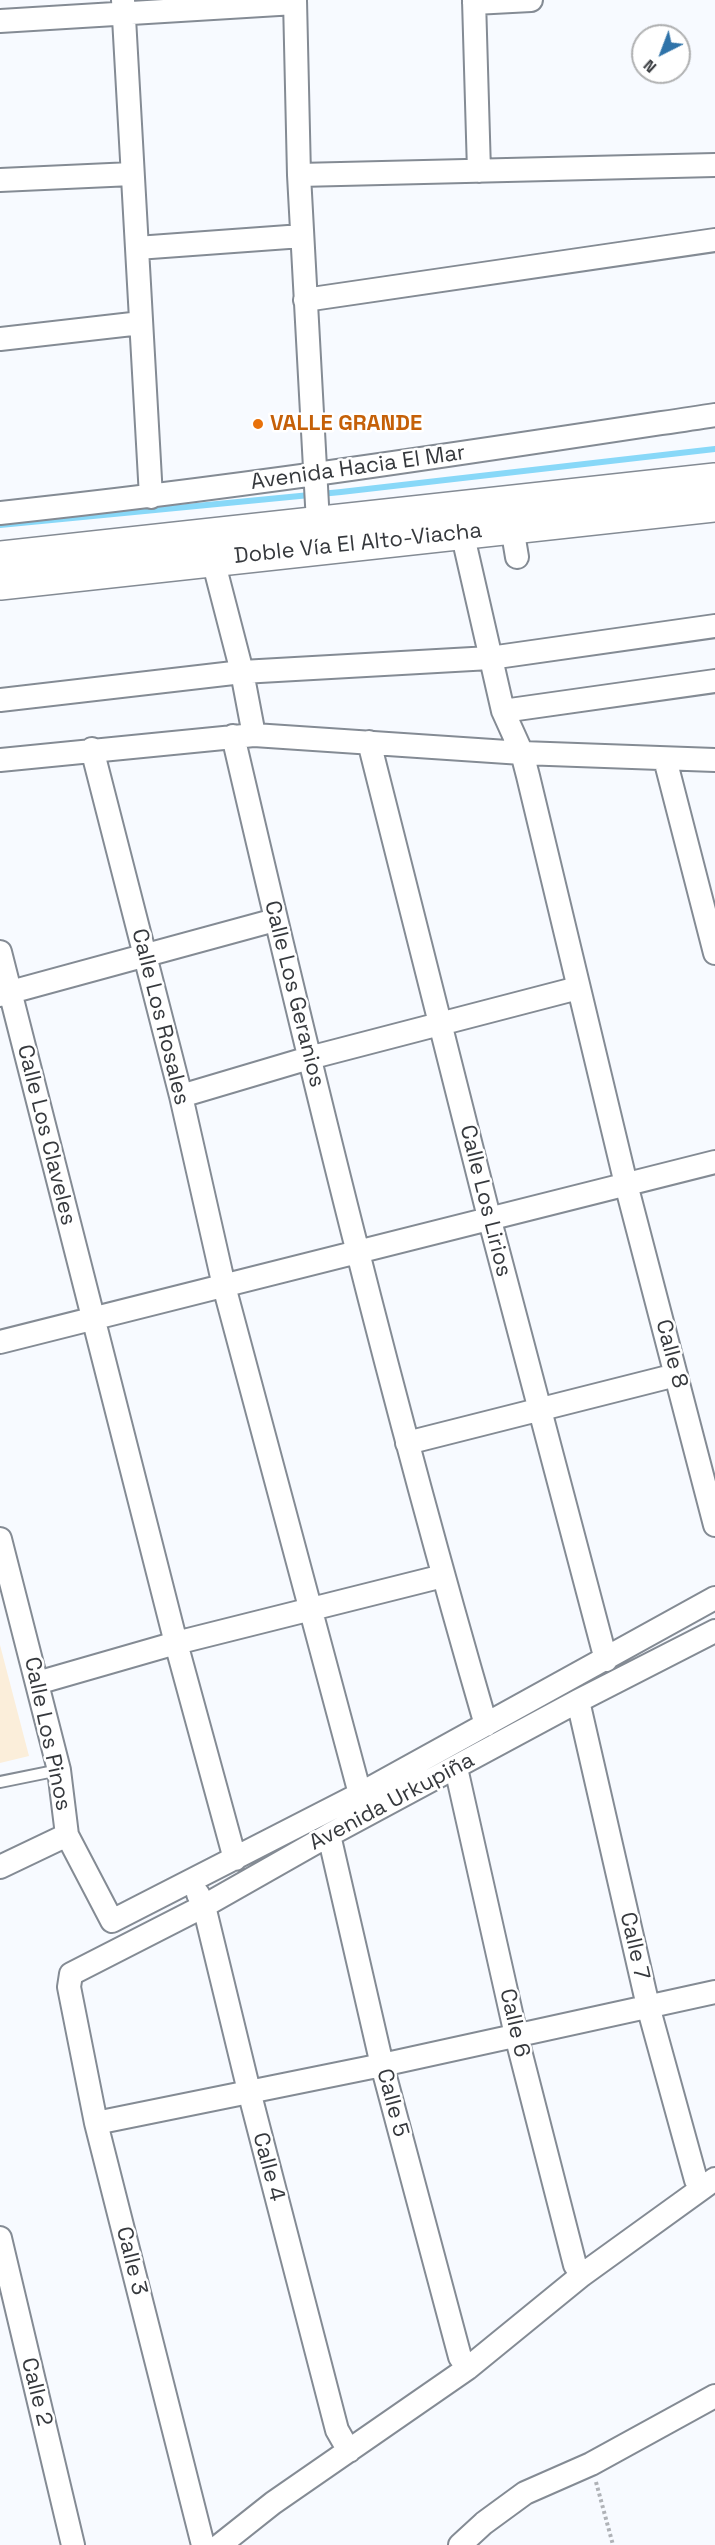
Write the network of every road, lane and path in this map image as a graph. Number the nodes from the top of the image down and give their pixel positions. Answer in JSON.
{"nodes":[{"id":1,"x":531,"y":0,"type":"edge"},
{"id":2,"x":295,"y":1,"type":"edge"},
{"id":3,"x":474,"y":1,"type":"edge"},
{"id":4,"x":123,"y":7,"type":"edge"},
{"id":5,"x":0,"y":21,"type":"edge"},
{"id":6,"x":715,"y":165,"type":"edge"},
{"id":7,"x":479,"y":171,"type":"junction"},
{"id":8,"x":132,"y":174,"type":"junction"},
{"id":9,"x":299,"y":175,"type":"junction"},
{"id":10,"x":0,"y":180,"type":"edge"},
{"id":11,"x":302,"y":236,"type":"junction"},
{"id":12,"x":715,"y":240,"type":"edge"},
{"id":13,"x":137,"y":248,"type":"junction"},
{"id":14,"x":305,"y":300,"type":"junction"},
{"id":15,"x":141,"y":323,"type":"junction"},
{"id":16,"x":0,"y":339,"type":"edge"},
{"id":17,"x":715,"y":415,"type":"edge"},
{"id":18,"x":715,"y":480,"type":"edge"},
{"id":19,"x":151,"y":497,"type":"junction"},
{"id":20,"x":317,"y":500,"type":"junction"},
{"id":21,"x":715,"y":505,"type":"edge"},
{"id":22,"x":0,"y":513,"type":"edge"},
{"id":23,"x":462,"y":532,"type":"junction"},
{"id":24,"x":0,"y":558,"type":"edge"},
{"id":25,"x":213,"y":560,"type":"junction"},
{"id":26,"x":0,"y":583,"type":"edge"},
{"id":27,"x":715,"y":626,"type":"edge"},
{"id":28,"x":490,"y":658,"type":"junction"},
{"id":29,"x":242,"y":672,"type":"junction"},
{"id":30,"x":715,"y":681,"type":"edge"},
{"id":31,"x":0,"y":700,"type":"edge"},
{"id":32,"x":503,"y":711,"type":"junction"},
{"id":33,"x":243,"y":736,"type":"junction"},
{"id":34,"x":369,"y":742,"type":"junction"},
{"id":35,"x":93,"y":749,"type":"junction"},
{"id":36,"x":522,"y":753,"type":"junction"},
{"id":37,"x":665,"y":759,"type":"junction"},
{"id":38,"x":0,"y":760,"type":"edge"},
{"id":39,"x":715,"y":760,"type":"edge"},
{"id":40,"x":275,"y":920,"type":"junction"},
{"id":41,"x":0,"y":952,"type":"edge"},
{"id":42,"x":715,"y":953,"type":"edge"},
{"id":43,"x":145,"y":957,"type":"junction"},
{"id":44,"x":578,"y":988,"type":"junction"},
{"id":45,"x":5,"y":993,"type":"edge"},
{"id":46,"x":441,"y":1023,"type":"junction"},
{"id":47,"x":309,"y":1058,"type":"junction"},
{"id":48,"x":181,"y":1096,"type":"junction"},
{"id":49,"x":715,"y":1162,"type":"edge"},
{"id":50,"x":626,"y":1184,"type":"junction"},
{"id":51,"x":489,"y":1217,"type":"junction"},
{"id":52,"x":357,"y":1250,"type":"junction"},
{"id":53,"x":224,"y":1286,"type":"junction"},
{"id":54,"x":93,"y":1318,"type":"junction"},
{"id":55,"x":0,"y":1342,"type":"edge"},
{"id":56,"x":676,"y":1375,"type":"junction"},
{"id":57,"x":540,"y":1409,"type":"junction"},
{"id":58,"x":407,"y":1443,"type":"junction"},
{"id":59,"x":715,"y":1525,"type":"edge"},
{"id":60,"x":0,"y":1539,"type":"edge"},
{"id":61,"x":443,"y":1576,"type":"junction"},
{"id":62,"x":715,"y":1598,"type":"edge"},
{"id":63,"x":310,"y":1609,"type":"junction"},
{"id":64,"x":715,"y":1630,"type":"edge"},
{"id":65,"x":176,"y":1643,"type":"junction"},
{"id":66,"x":606,"y":1660,"type":"junction"},
{"id":67,"x":37,"y":1683,"type":"junction"},
{"id":68,"x":578,"y":1701,"type":"junction"},
{"id":69,"x":486,"y":1725,"type":"junction"},
{"id":70,"x":456,"y":1768,"type":"junction"},
{"id":71,"x":59,"y":1770,"type":"junction"},
{"id":72,"x":0,"y":1782,"type":"edge"},
{"id":73,"x":360,"y":1794,"type":"junction"},
{"id":74,"x":68,"y":1835,"type":"junction"},
{"id":75,"x":329,"y":1835,"type":"junction"},
{"id":76,"x":235,"y":1859,"type":"junction"},
{"id":77,"x":0,"y":1867,"type":"edge"},
{"id":78,"x":192,"y":1881,"type":"junction"},
{"id":79,"x":204,"y":1906,"type":"junction"},
{"id":80,"x":71,"y":1974,"type":"joint"},
{"id":81,"x":715,"y":1992,"type":"edge"},
{"id":82,"x":648,"y":2006,"type":"junction"},
{"id":83,"x":516,"y":2035,"type":"junction"},
{"id":84,"x":382,"y":2065,"type":"junction"},
{"id":85,"x":249,"y":2091,"type":"junction"},
{"id":86,"x":96,"y":2123,"type":"junction"},
{"id":87,"x":708,"y":2183,"type":"edge"},
{"id":88,"x":0,"y":2238,"type":"edge"},
{"id":89,"x":3,"y":2264,"type":"edge"},
{"id":90,"x":582,"y":2276,"type":"junction"},
{"id":91,"x":468,"y":2368,"type":"junction"},
{"id":92,"x":715,"y":2396,"type":"edge"},
{"id":93,"x":349,"y":2451,"type":"junction"},
{"id":94,"x":591,"y":2464,"type":"junction"},
{"id":95,"x":73,"y":2545,"type":"edge"},
{"id":96,"x":203,"y":2545,"type":"edge"},
{"id":97,"x":220,"y":2545,"type":"edge"},
{"id":98,"x":460,"y":2545,"type":"edge"},
{"id":99,"x":613,"y":2545,"type":"edge"}],
"edges":[{"from":1,"to":3,"type":"street"},
{"from":2,"to":4,"type":"street"},
{"from":2,"to":9,"type":"street"},
{"from":3,"to":7,"type":"street"},
{"from":4,"to":5,"type":"street"},
{"from":4,"to":8,"type":"street"},
{"from":6,"to":7,"type":"street"},
{"from":7,"to":9,"type":"street"},
{"from":8,"to":10,"type":"street"},
{"from":8,"to":13,"type":"street"},
{"from":9,"to":11,"type":"street"},
{"from":11,"to":13,"type":"street"},
{"from":11,"to":14,"type":"street"},
{"from":12,"to":14,"type":"street"},
{"from":13,"to":15,"type":"street"},
{"from":14,"to":20,"type":"street"},
{"from":15,"to":16,"type":"street"},
{"from":15,"to":19,"type":"street"},
{"from":17,"to":20,"type":"street","name":"Avenida Hacia El Mar"},
{"from":18,"to":20,"type":"highway","name":"Doble Vía El Alto-Viacha"},
{"from":19,"to":20,"type":"street","name":"Avenida Hacia El Mar"},
{"from":19,"to":22,"type":"street","name":"Avenida Hacia El Mar"},
{"from":20,"to":24,"type":"highway","name":"Doble Vía El Alto-Viacha"},
{"from":21,"to":23,"type":"highway","name":"Doble Vía El Alto-Viacha"},
{"from":23,"to":25,"type":"highway","name":"Doble Vía El Alto-Viacha"},
{"from":23,"to":28,"type":"street","name":"Calle 8"},
{"from":25,"to":26,"type":"highway","name":"Doble Vía El Alto-Viacha"},
{"from":25,"to":29,"type":"street","name":"Calle Los Geranios"},
{"from":27,"to":28,"type":"street"},
{"from":28,"to":29,"type":"street"},
{"from":28,"to":32,"type":"street","name":"Calle 8"},
{"from":29,"to":31,"type":"street"},
{"from":29,"to":33,"type":"street","name":"Calle Los Geranios"},
{"from":30,"to":32,"type":"street"},
{"from":32,"to":36,"type":"street","name":"Calle 8"},
{"from":33,"to":34,"type":"street"},
{"from":33,"to":35,"type":"street"},
{"from":33,"to":40,"type":"street","name":"Calle Los Geranios"},
{"from":34,"to":36,"type":"street"},
{"from":34,"to":46,"type":"street","name":"Calle Los Lirios"},
{"from":35,"to":38,"type":"street"},
{"from":35,"to":43,"type":"street","name":"Calle Los Rosales"},
{"from":36,"to":37,"type":"street"},
{"from":36,"to":44,"type":"street","name":"Calle 8"},
{"from":37,"to":39,"type":"street"},
{"from":37,"to":42,"type":"street"},
{"from":40,"to":43,"type":"street"},
{"from":40,"to":47,"type":"street","name":"Calle Los Geranios"},
{"from":41,"to":45,"type":"street","name":"Calle Los Claveles"},
{"from":43,"to":45,"type":"street"},
{"from":43,"to":48,"type":"street","name":"Calle Los Rosales"},
{"from":44,"to":46,"type":"street"},
{"from":44,"to":50,"type":"street","name":"Calle 8"},
{"from":45,"to":54,"type":"street","name":"Calle Los Claveles"},
{"from":46,"to":47,"type":"street"},
{"from":46,"to":51,"type":"street","name":"Calle Los Lirios"},
{"from":47,"to":48,"type":"street"},
{"from":47,"to":52,"type":"street","name":"Calle Los Geranios"},
{"from":48,"to":53,"type":"street","name":"Calle Los Rosales"},
{"from":49,"to":50,"type":"street"},
{"from":50,"to":51,"type":"street"},
{"from":50,"to":56,"type":"street","name":"Calle 8"},
{"from":51,"to":52,"type":"street"},
{"from":51,"to":57,"type":"street","name":"Calle Los Lirios"},
{"from":52,"to":53,"type":"street"},
{"from":52,"to":58,"type":"street","name":"Calle Los Geranios"},
{"from":53,"to":54,"type":"street"},
{"from":53,"to":63,"type":"street","name":"Calle Los Rosales"},
{"from":54,"to":55,"type":"street"},
{"from":54,"to":65,"type":"street","name":"Calle Los Claveles"},
{"from":56,"to":57,"type":"street"},
{"from":56,"to":59,"type":"street","name":"Calle 8"},
{"from":57,"to":58,"type":"street"},
{"from":57,"to":66,"type":"street","name":"Calle Los Lirios"},
{"from":58,"to":61,"type":"street","name":"Calle Los Geranios"},
{"from":60,"to":67,"type":"street","name":"Calle Los Pinos"},
{"from":61,"to":63,"type":"street"},
{"from":61,"to":69,"type":"street","name":"Calle Los Geranios"},
{"from":62,"to":66,"type":"street"},
{"from":63,"to":65,"type":"street"},
{"from":63,"to":73,"type":"street","name":"Calle Los Rosales"},
{"from":64,"to":68,"type":"street","name":"Avenida Urkupiña"},
{"from":65,"to":67,"type":"street"},
{"from":65,"to":76,"type":"street","name":"Calle Los Claveles"},
{"from":66,"to":69,"type":"street"},
{"from":67,"to":71,"type":"street","name":"Calle Los Pinos"},
{"from":68,"to":70,"type":"street","name":"Avenida Urkupiña"},
{"from":68,"to":82,"type":"street","name":"Calle 7"},
{"from":69,"to":73,"type":"street"},
{"from":70,"to":75,"type":"street","name":"Avenida Urkupiña"},
{"from":70,"to":83,"type":"street","name":"Calle 6"},
{"from":71,"to":72,"type":"lane"},
{"from":71,"to":74,"type":"street","name":"Calle Los Pinos"},
{"from":73,"to":76,"type":"street"},
{"from":74,"to":77,"type":"street"},
{"from":74,"to":78,"type":"street","name":"Calle Los Pinos"},
{"from":75,"to":79,"type":"street","name":"Avenida Urkupiña"},
{"from":75,"to":84,"type":"street","name":"Calle 5"},
{"from":76,"to":78,"type":"street"},
{"from":78,"to":79,"type":"street","name":"Calle 4"},
{"from":79,"to":80,"type":"street","name":"Avenida Urkupiña"},
{"from":79,"to":85,"type":"street","name":"Calle 4"},
{"from":80,"to":86,"type":"street","name":"Calle 3"},
{"from":81,"to":82,"type":"street"},
{"from":82,"to":83,"type":"street"},
{"from":82,"to":87,"type":"street","name":"Calle 7"},
{"from":83,"to":84,"type":"street"},
{"from":83,"to":90,"type":"street","name":"Calle 6"},
{"from":84,"to":85,"type":"street"},
{"from":84,"to":91,"type":"street","name":"Calle 5"},
{"from":85,"to":86,"type":"street"},
{"from":85,"to":93,"type":"street","name":"Calle 4"},
{"from":86,"to":96,"type":"street","name":"Calle 3"},
{"from":87,"to":90,"type":"street"},
{"from":88,"to":89,"type":"street","name":"Calle 2"},
{"from":89,"to":95,"type":"street","name":"Calle 2"},
{"from":90,"to":91,"type":"street"},
{"from":91,"to":93,"type":"street"},
{"from":92,"to":94,"type":"street"},
{"from":93,"to":97,"type":"street"},
{"from":94,"to":98,"type":"street"},
{"from":94,"to":99,"type":"path"}]}
